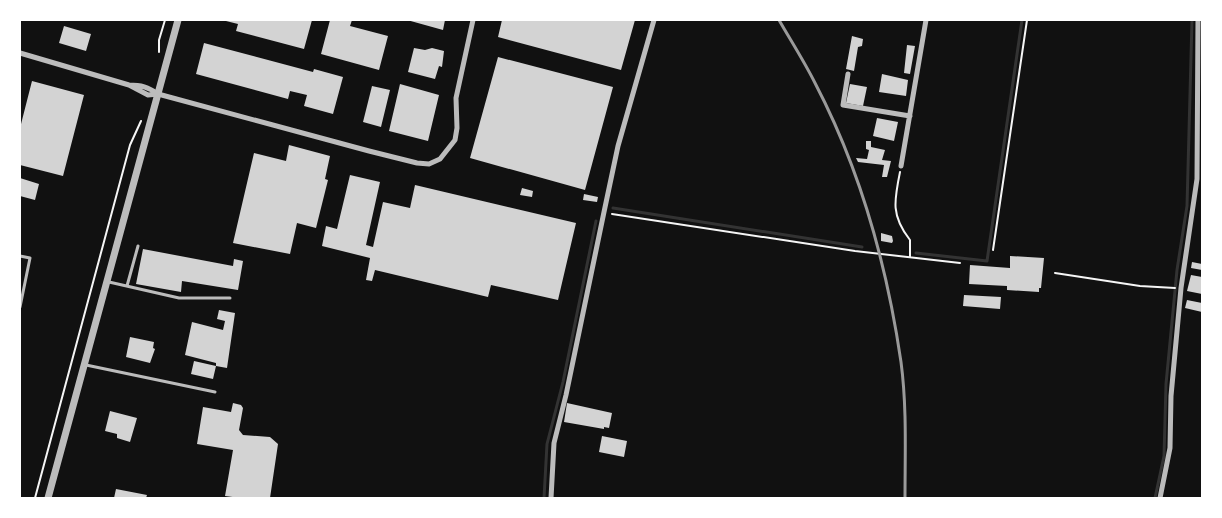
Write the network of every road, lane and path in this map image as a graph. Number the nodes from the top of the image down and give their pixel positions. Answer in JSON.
{"nodes":[{"id":1,"x":165,"y":20,"type":"edge"},
{"id":2,"x":178,"y":20,"type":"edge"},
{"id":3,"x":473,"y":20,"type":"edge"},
{"id":4,"x":654,"y":20,"type":"edge"},
{"id":5,"x":926,"y":20,"type":"edge"},
{"id":6,"x":1027,"y":20,"type":"edge"},
{"id":7,"x":1198,"y":20,"type":"edge"},
{"id":8,"x":20,"y":53,"type":"edge"},
{"id":9,"x":159,"y":53,"type":"dead end"},
{"id":10,"x":848,"y":74,"type":"dead end"},
{"id":11,"x":158,"y":94,"type":"junction"},
{"id":12,"x":910,"y":116,"type":"junction"},
{"id":13,"x":141,"y":120,"type":"dead end"},
{"id":14,"x":901,"y":166,"type":"joint"},
{"id":15,"x":604,"y":212,"type":"junction"},
{"id":16,"x":138,"y":246,"type":"dead end"},
{"id":17,"x":993,"y":250,"type":"dead end"},
{"id":18,"x":20,"y":256,"type":"edge"},
{"id":19,"x":910,"y":257,"type":"junction"},
{"id":20,"x":960,"y":263,"type":"dead end"},
{"id":21,"x":1055,"y":273,"type":"dead end"},
{"id":22,"x":107,"y":282,"type":"junction"},
{"id":23,"x":127,"y":286,"type":"junction"},
{"id":24,"x":1176,"y":288,"type":"dead end"},
{"id":25,"x":230,"y":298,"type":"dead end"},
{"id":26,"x":20,"y":307,"type":"edge"},
{"id":27,"x":85,"y":364,"type":"junction"},
{"id":28,"x":215,"y":392,"type":"dead end"},
{"id":29,"x":35,"y":498,"type":"edge"},
{"id":30,"x":48,"y":498,"type":"edge"},
{"id":31,"x":551,"y":498,"type":"edge"},
{"id":32,"x":1160,"y":498,"type":"edge"}],
"edges":[{"from":1,"to":9,"type":"path"},
{"from":2,"to":11,"type":"street"},
{"from":3,"to":11,"type":"street"},
{"from":4,"to":15,"type":"street"},
{"from":5,"to":12,"type":"street"},
{"from":6,"to":17,"type":"path"},
{"from":7,"to":32,"type":"street"},
{"from":8,"to":11,"type":"street"},
{"from":10,"to":12,"type":"street"},
{"from":11,"to":22,"type":"street"},
{"from":12,"to":14,"type":"street"},
{"from":13,"to":29,"type":"path"},
{"from":14,"to":19,"type":"path"},
{"from":15,"to":19,"type":"path"},
{"from":15,"to":31,"type":"street"},
{"from":16,"to":23,"type":"lane"},
{"from":18,"to":26,"type":"lane"},
{"from":19,"to":20,"type":"path"},
{"from":21,"to":24,"type":"path"},
{"from":22,"to":23,"type":"lane"},
{"from":22,"to":27,"type":"street"},
{"from":23,"to":25,"type":"lane"},
{"from":27,"to":28,"type":"lane"},
{"from":27,"to":30,"type":"street"}]}
